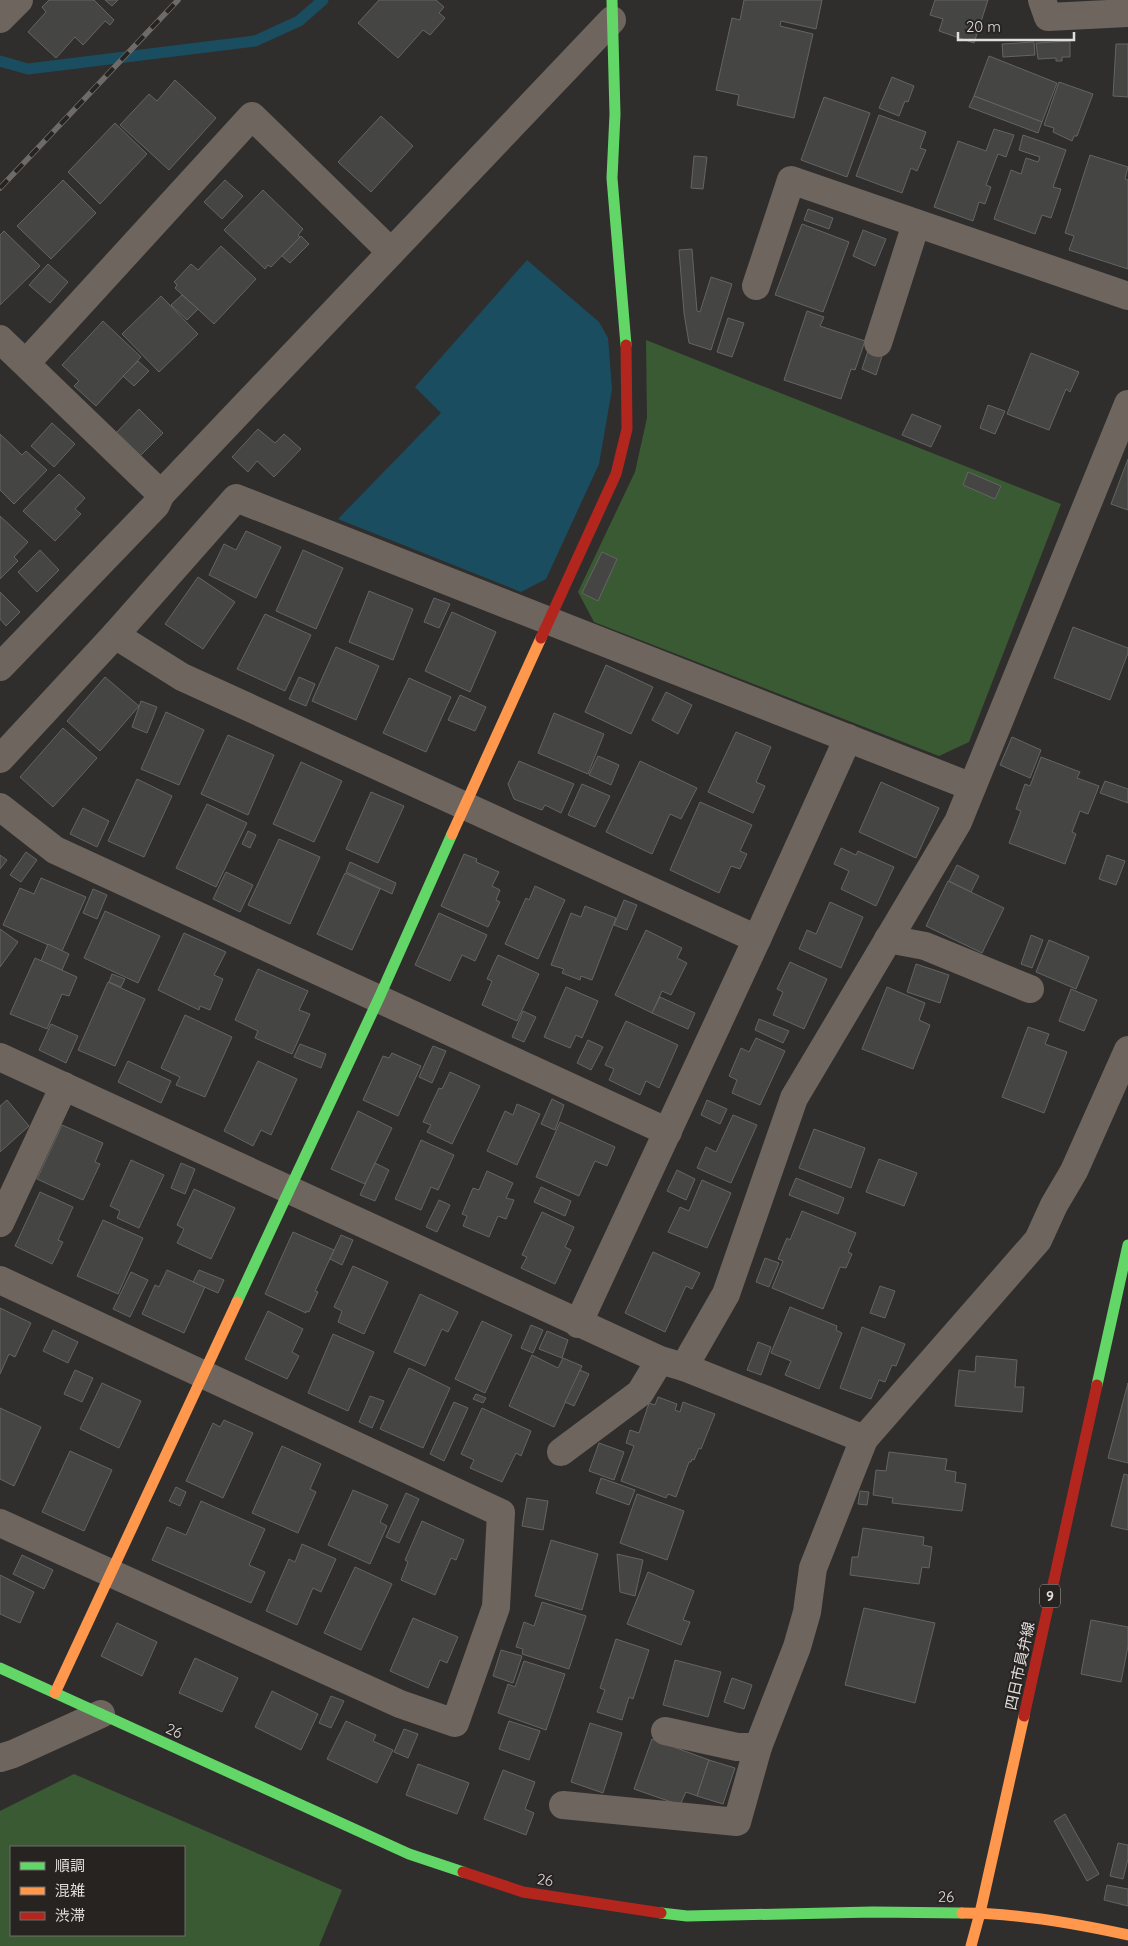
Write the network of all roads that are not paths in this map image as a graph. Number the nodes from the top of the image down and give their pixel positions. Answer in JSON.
{"nodes":[{"id":1,"x":19,"y":0,"type":"edge"},
{"id":2,"x":1042,"y":0,"type":"edge"},
{"id":3,"x":612,"y":10,"type":"edge"},
{"id":4,"x":1128,"y":13,"type":"edge"},
{"id":5,"x":0,"y":20,"type":"edge"},
{"id":6,"x":916,"y":224,"type":"junction"},
{"id":7,"x":391,"y":252,"type":"junction"},
{"id":8,"x":756,"y":286,"type":"dead end"},
{"id":9,"x":1128,"y":296,"type":"edge"},
{"id":10,"x":0,"y":339,"type":"edge"},
{"id":11,"x":878,"y":343,"type":"dead end"},
{"id":12,"x":26,"y":363,"type":"junction"},
{"id":13,"x":1128,"y":404,"type":"edge"},
{"id":14,"x":161,"y":494,"type":"junction"},
{"id":15,"x":548,"y":622,"type":"junction"},
{"id":16,"x":115,"y":635,"type":"junction"},
{"id":17,"x":0,"y":667,"type":"edge"},
{"id":18,"x":848,"y":738,"type":"junction"},
{"id":19,"x":0,"y":759,"type":"edge"},
{"id":20,"x":972,"y":787,"type":"junction"},
{"id":21,"x":464,"y":806,"type":"junction"},
{"id":22,"x":0,"y":807,"type":"edge"},
{"id":23,"x":757,"y":939,"type":"junction"},
{"id":24,"x":888,"y":940,"type":"junction"},
{"id":25,"x":1030,"y":989,"type":"dead end"},
{"id":26,"x":379,"y":998,"type":"junction"},
{"id":27,"x":1128,"y":1050,"type":"edge"},
{"id":28,"x":0,"y":1057,"type":"edge"},
{"id":29,"x":64,"y":1086,"type":"junction"},
{"id":30,"x":668,"y":1132,"type":"junction"},
{"id":31,"x":290,"y":1191,"type":"junction"},
{"id":32,"x":0,"y":1224,"type":"edge"},
{"id":33,"x":1128,"y":1245,"type":"edge"},
{"id":34,"x":0,"y":1280,"type":"edge"},
{"id":35,"x":578,"y":1324,"type":"junction"},
{"id":36,"x":672,"y":1364,"type":"junction"},
{"id":37,"x":205,"y":1374,"type":"junction"},
{"id":38,"x":864,"y":1439,"type":"junction"},
{"id":39,"x":561,"y":1452,"type":"dead end"},
{"id":40,"x":0,"y":1522,"type":"edge"},
{"id":41,"x":111,"y":1573,"type":"junction"},
{"id":42,"x":0,"y":1668,"type":"edge"},
{"id":43,"x":55,"y":1693,"type":"junction"},
{"id":44,"x":101,"y":1714,"type":"junction"},
{"id":45,"x":665,"y":1732,"type":"dead end"},
{"id":46,"x":758,"y":1747,"type":"junction"},
{"id":47,"x":0,"y":1758,"type":"edge"},
{"id":48,"x":563,"y":1805,"type":"dead end"},
{"id":49,"x":980,"y":1913,"type":"junction"},
{"id":50,"x":1128,"y":1935,"type":"edge"},
{"id":51,"x":971,"y":1946,"type":"edge"}],
"edges":[{"from":1,"to":5,"type":"street"},
{"from":2,"to":4,"type":"street"},
{"from":3,"to":7,"type":"street"},
{"from":3,"to":15,"type":"street"},
{"from":6,"to":8,"type":"street"},
{"from":6,"to":9,"type":"street"},
{"from":6,"to":11,"type":"street"},
{"from":7,"to":12,"type":"street"},
{"from":7,"to":14,"type":"street"},
{"from":10,"to":12,"type":"street"},
{"from":12,"to":14,"type":"street"},
{"from":13,"to":20,"type":"street"},
{"from":14,"to":17,"type":"street"},
{"from":15,"to":16,"type":"street"},
{"from":15,"to":18,"type":"street"},
{"from":15,"to":21,"type":"street"},
{"from":16,"to":19,"type":"street"},
{"from":16,"to":21,"type":"street"},
{"from":18,"to":20,"type":"street"},
{"from":18,"to":23,"type":"street"},
{"from":20,"to":24,"type":"street"},
{"from":21,"to":23,"type":"street"},
{"from":21,"to":26,"type":"street"},
{"from":22,"to":26,"type":"street"},
{"from":23,"to":30,"type":"street"},
{"from":24,"to":25,"type":"street"},
{"from":24,"to":36,"type":"street"},
{"from":26,"to":30,"type":"street"},
{"from":26,"to":31,"type":"street"},
{"from":27,"to":38,"type":"street"},
{"from":28,"to":29,"type":"street"},
{"from":29,"to":31,"type":"street"},
{"from":29,"to":32,"type":"street"},
{"from":30,"to":35,"type":"street"},
{"from":31,"to":35,"type":"street"},
{"from":31,"to":37,"type":"street"},
{"from":33,"to":49,"type":"street","name":"四日市員弁線","number":"9"},
{"from":34,"to":37,"type":"street"},
{"from":35,"to":36,"type":"street"},
{"from":36,"to":38,"type":"street"},
{"from":36,"to":39,"type":"street"},
{"from":37,"to":41,"type":"street"},
{"from":37,"to":41,"type":"street"},
{"from":38,"to":46,"type":"street"},
{"from":40,"to":41,"type":"street"},
{"from":41,"to":43,"type":"street"},
{"from":42,"to":43,"type":"street","name":"26"},
{"from":43,"to":44,"type":"street","name":"26"},
{"from":44,"to":47,"type":"street"},
{"from":44,"to":49,"type":"street","name":"26"},
{"from":45,"to":46,"type":"street"},
{"from":46,"to":48,"type":"street"},
{"from":49,"to":50,"type":"street","name":"26"},
{"from":49,"to":51,"type":"street","name":"四日市員弁線","number":"9"}]}
